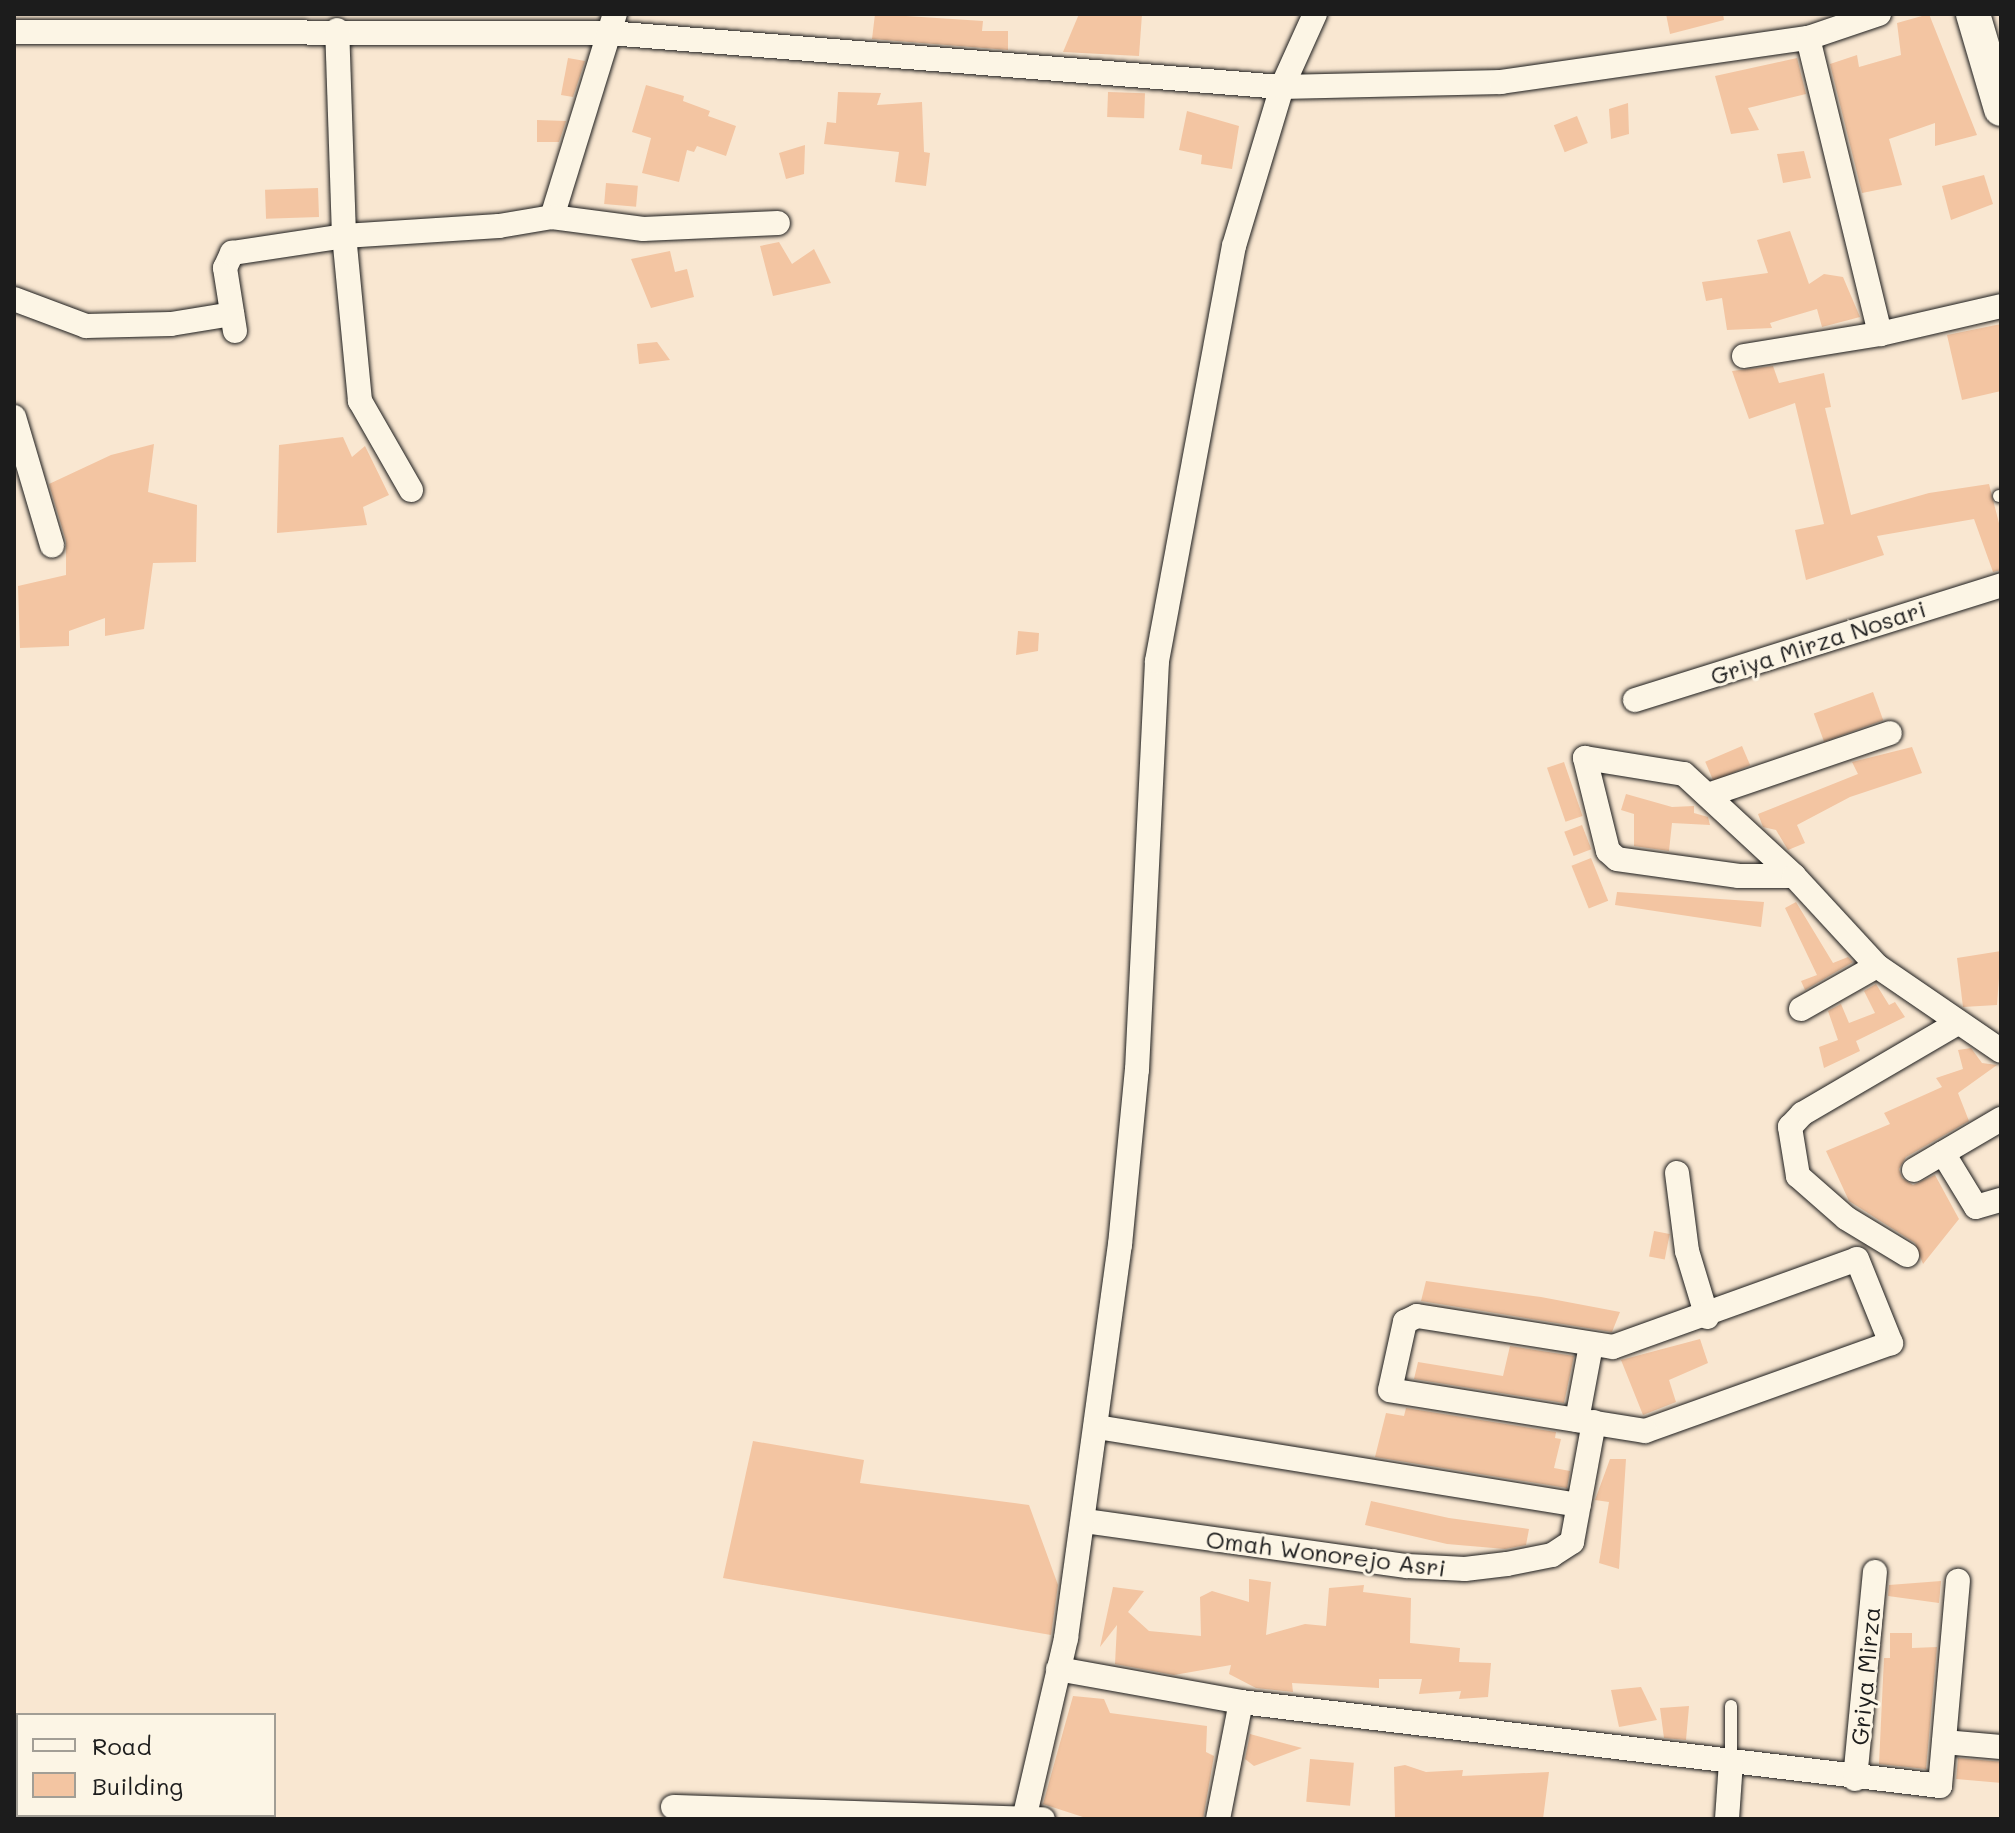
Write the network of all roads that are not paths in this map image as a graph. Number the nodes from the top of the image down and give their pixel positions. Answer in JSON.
{"nodes":[{"id":1,"x":1315,"y":14,"type":"edge"},
{"id":2,"x":1879,"y":14,"type":"edge"},
{"id":3,"x":1973,"y":14,"type":"edge"},
{"id":4,"x":435,"y":21,"type":"edge"},
{"id":5,"x":612,"y":24,"type":"edge"},
{"id":6,"x":337,"y":30,"type":"junction"},
{"id":7,"x":14,"y":32,"type":"edge"},
{"id":8,"x":1808,"y":38,"type":"junction"},
{"id":9,"x":1282,"y":87,"type":"junction"},
{"id":10,"x":2001,"y":109,"type":"edge"},
{"id":11,"x":552,"y":217,"type":"junction"},
{"id":12,"x":778,"y":223,"type":"dead end"},
{"id":13,"x":344,"y":236,"type":"junction"},
{"id":14,"x":14,"y":299,"type":"edge"},
{"id":15,"x":2001,"y":306,"type":"edge"},
{"id":16,"x":1880,"y":334,"type":"junction"},
{"id":17,"x":1744,"y":356,"type":"dead end"},
{"id":18,"x":14,"y":417,"type":"edge"},
{"id":19,"x":411,"y":490,"type":"dead end"},
{"id":20,"x":52,"y":545,"type":"dead end"},
{"id":21,"x":2001,"y":585,"type":"edge"},
{"id":22,"x":1635,"y":700,"type":"dead end"},
{"id":23,"x":1890,"y":733,"type":"dead end"},
{"id":24,"x":1708,"y":795,"type":"junction"},
{"id":25,"x":1794,"y":876,"type":"junction"},
{"id":26,"x":1877,"y":966,"type":"junction"},
{"id":27,"x":1801,"y":1009,"type":"dead end"},
{"id":28,"x":1956,"y":1024,"type":"junction"},
{"id":29,"x":2001,"y":1051,"type":"edge"},
{"id":30,"x":2001,"y":1119,"type":"edge"},
{"id":31,"x":1943,"y":1153,"type":"junction"},
{"id":32,"x":1914,"y":1170,"type":"dead end"},
{"id":33,"x":1677,"y":1173,"type":"dead end"},
{"id":34,"x":2001,"y":1200,"type":"edge"},
{"id":35,"x":1907,"y":1255,"type":"dead end"},
{"id":36,"x":1707,"y":1317,"type":"junction"},
{"id":37,"x":1591,"y":1345,"type":"junction"},
{"id":38,"x":1586,"y":1421,"type":"junction"},
{"id":39,"x":1097,"y":1427,"type":"junction"},
{"id":40,"x":1579,"y":1505,"type":"junction"},
{"id":41,"x":1085,"y":1521,"type":"junction"},
{"id":42,"x":1875,"y":1572,"type":"dead end"},
{"id":43,"x":1958,"y":1581,"type":"dead end"},
{"id":44,"x":1058,"y":1669,"type":"junction"},
{"id":45,"x":1241,"y":1702,"type":"junction"},
{"id":46,"x":1731,"y":1706,"type":"dead end"},
{"id":47,"x":1944,"y":1742,"type":"junction"},
{"id":48,"x":2001,"y":1747,"type":"edge"},
{"id":49,"x":1731,"y":1762,"type":"junction"},
{"id":50,"x":1855,"y":1779,"type":"junction"},
{"id":51,"x":673,"y":1807,"type":"dead end"},
{"id":52,"x":1031,"y":1818,"type":"edge"},
{"id":53,"x":1218,"y":1819,"type":"edge"},
{"id":54,"x":1727,"y":1819,"type":"edge"}],
"edges":[{"from":1,"to":9,"type":"street"},
{"from":2,"to":8,"type":"street"},
{"from":3,"to":10,"type":"street"},
{"from":4,"to":5,"type":"street"},
{"from":4,"to":6,"type":"street"},
{"from":5,"to":9,"type":"street"},
{"from":5,"to":11,"type":"street"},
{"from":6,"to":7,"type":"street"},
{"from":6,"to":13,"type":"street"},
{"from":8,"to":9,"type":"street"},
{"from":8,"to":16,"type":"street"},
{"from":9,"to":39,"type":"street"},
{"from":11,"to":12,"type":"street"},
{"from":11,"to":13,"type":"street"},
{"from":13,"to":14,"type":"street"},
{"from":13,"to":19,"type":"street"},
{"from":15,"to":16,"type":"street"},
{"from":16,"to":17,"type":"street"},
{"from":18,"to":20,"type":"street"},
{"from":21,"to":22,"type":"street","name":"Griya Mirza Nosari"},
{"from":23,"to":24,"type":"street"},
{"from":24,"to":25,"type":"street"},
{"from":24,"to":25,"type":"street"},
{"from":25,"to":26,"type":"street"},
{"from":26,"to":27,"type":"street"},
{"from":26,"to":28,"type":"street"},
{"from":28,"to":29,"type":"street"},
{"from":28,"to":35,"type":"street"},
{"from":30,"to":31,"type":"street"},
{"from":31,"to":32,"type":"street"},
{"from":31,"to":34,"type":"street"},
{"from":33,"to":36,"type":"street"},
{"from":36,"to":37,"type":"street"},
{"from":36,"to":38,"type":"street"},
{"from":37,"to":38,"type":"street","name":"Omah Wonorejo Asri"},
{"from":37,"to":38,"type":"street"},
{"from":38,"to":40,"type":"street","name":"Omah Wonorejo Asri"},
{"from":39,"to":40,"type":"street"},
{"from":39,"to":41,"type":"street"},
{"from":40,"to":41,"type":"street","name":"Omah Wonorejo Asri"},
{"from":41,"to":44,"type":"street"},
{"from":42,"to":50,"type":"street","name":"Griya Mirza"},
{"from":43,"to":47,"type":"street"},
{"from":44,"to":45,"type":"street"},
{"from":44,"to":52,"type":"street"},
{"from":45,"to":49,"type":"street"},
{"from":45,"to":53,"type":"street"},
{"from":46,"to":49,"type":"lane"},
{"from":47,"to":48,"type":"street"},
{"from":47,"to":50,"type":"street"},
{"from":49,"to":50,"type":"street"},
{"from":49,"to":54,"type":"street"},
{"from":51,"to":52,"type":"street"}]}
